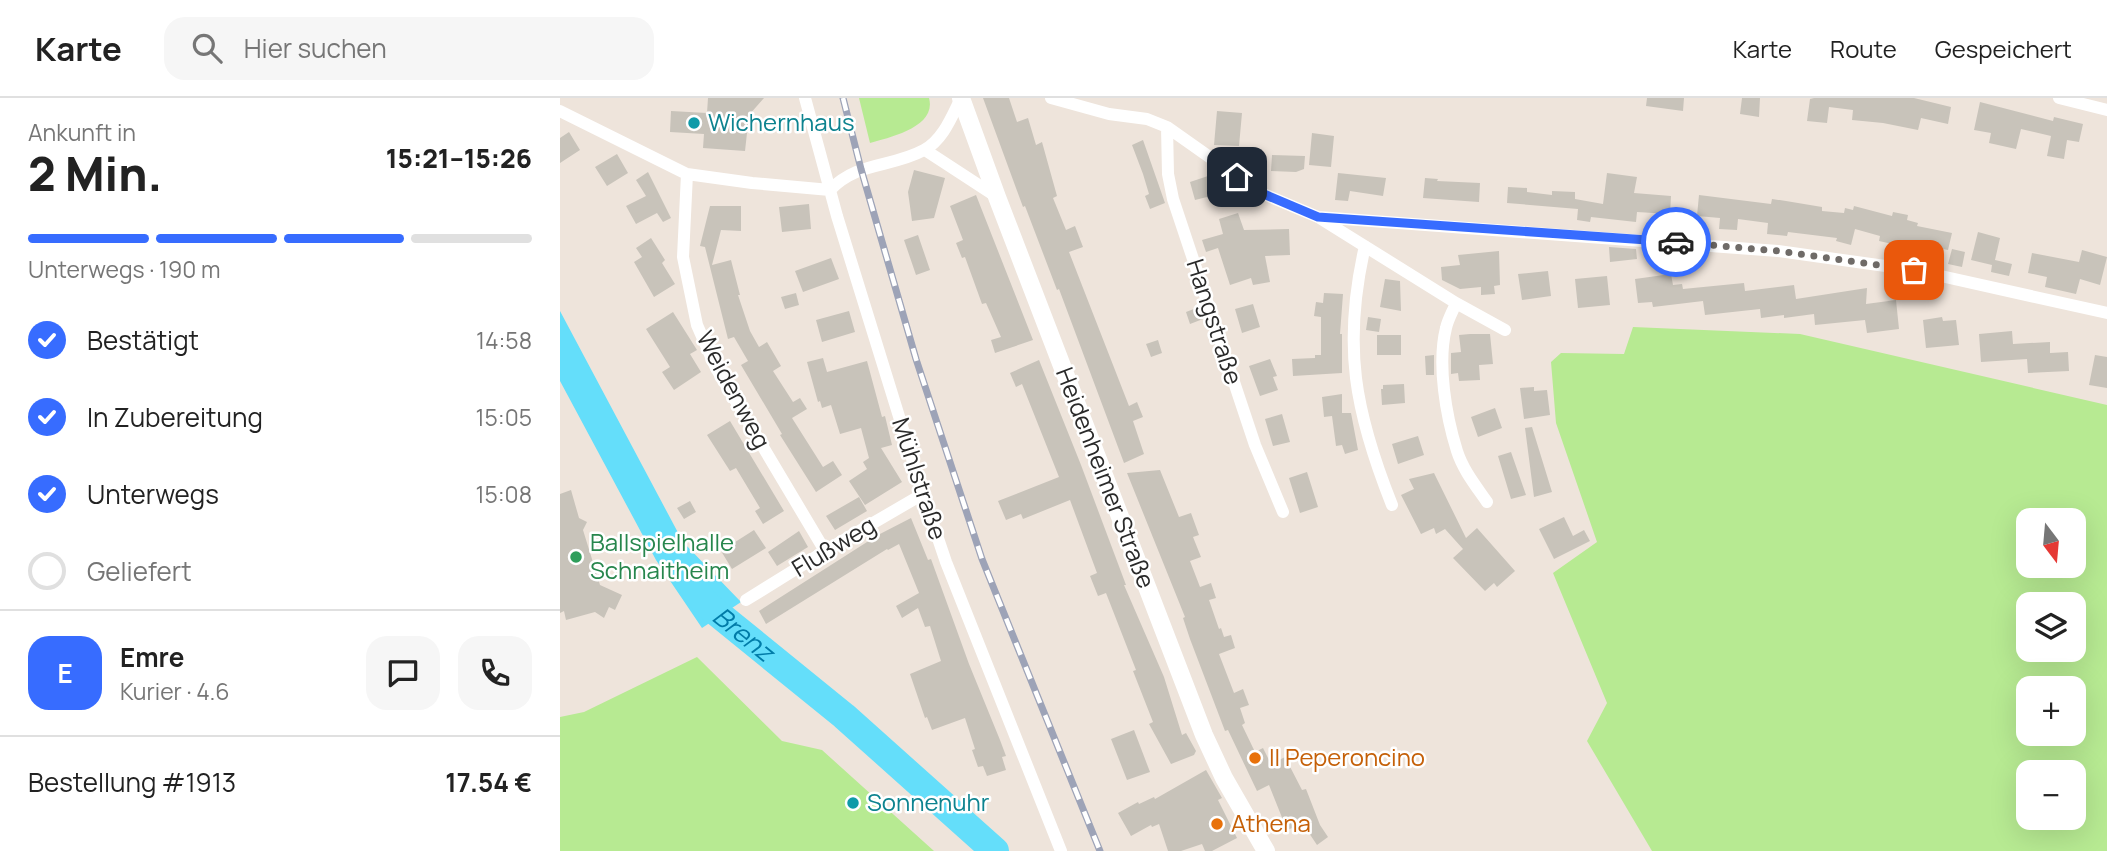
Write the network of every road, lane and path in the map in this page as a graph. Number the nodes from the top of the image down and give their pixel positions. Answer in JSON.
{"nodes":[{"id":1,"x":805,"y":98,"type":"edge"},
{"id":2,"x":961,"y":98,"type":"edge"},
{"id":3,"x":1051,"y":98,"type":"edge"},
{"id":4,"x":2059,"y":98,"type":"edge"},
{"id":5,"x":2107,"y":110,"type":"edge"},
{"id":6,"x":560,"y":111,"type":"edge"},
{"id":7,"x":1167,"y":127,"type":"junction"},
{"id":8,"x":925,"y":150,"type":"junction"},
{"id":9,"x":687,"y":174,"type":"junction"},
{"id":10,"x":830,"y":190,"type":"junction"},
{"id":11,"x":997,"y":197,"type":"junction"},
{"id":12,"x":1318,"y":217,"type":"junction"},
{"id":13,"x":1365,"y":246,"type":"junction"},
{"id":14,"x":1456,"y":303,"type":"junction"},
{"id":15,"x":2107,"y":313,"type":"edge"},
{"id":16,"x":1505,"y":330,"type":"dead end"},
{"id":17,"x":923,"y":494,"type":"junction"},
{"id":18,"x":1487,"y":502,"type":"dead end"},
{"id":19,"x":1392,"y":505,"type":"dead end"},
{"id":20,"x":1283,"y":512,"type":"dead end"},
{"id":21,"x":825,"y":551,"type":"junction"},
{"id":22,"x":746,"y":600,"type":"dead end"},
{"id":23,"x":1060,"y":851,"type":"edge"},
{"id":24,"x":1266,"y":851,"type":"edge"}],
"edges":[{"from":1,"to":10,"type":"street","name":"Mühlstraße"},
{"from":2,"to":8,"type":"street"},
{"from":2,"to":11,"type":"street","name":"Heidenheimer Straße"},
{"from":3,"to":7,"type":"street"},
{"from":4,"to":5,"type":"street"},
{"from":6,"to":9,"type":"street"},
{"from":7,"to":12,"type":"street"},
{"from":7,"to":20,"type":"street","name":"Hangstraße"},
{"from":8,"to":10,"type":"street"},
{"from":8,"to":11,"type":"street"},
{"from":9,"to":10,"type":"street"},
{"from":9,"to":21,"type":"street","name":"Weidenweg"},
{"from":10,"to":17,"type":"street","name":"Mühlstraße"},
{"from":11,"to":24,"type":"street","name":"Heidenheimer Straße"},
{"from":12,"to":13,"type":"street"},
{"from":12,"to":15,"type":"street"},
{"from":13,"to":14,"type":"street"},
{"from":13,"to":19,"type":"street"},
{"from":14,"to":16,"type":"street"},
{"from":14,"to":18,"type":"street"},
{"from":17,"to":21,"type":"street","name":"Flußweg"},
{"from":17,"to":23,"type":"street","name":"Mühlstraße"},
{"from":21,"to":22,"type":"street","name":"Flußweg"}]}
